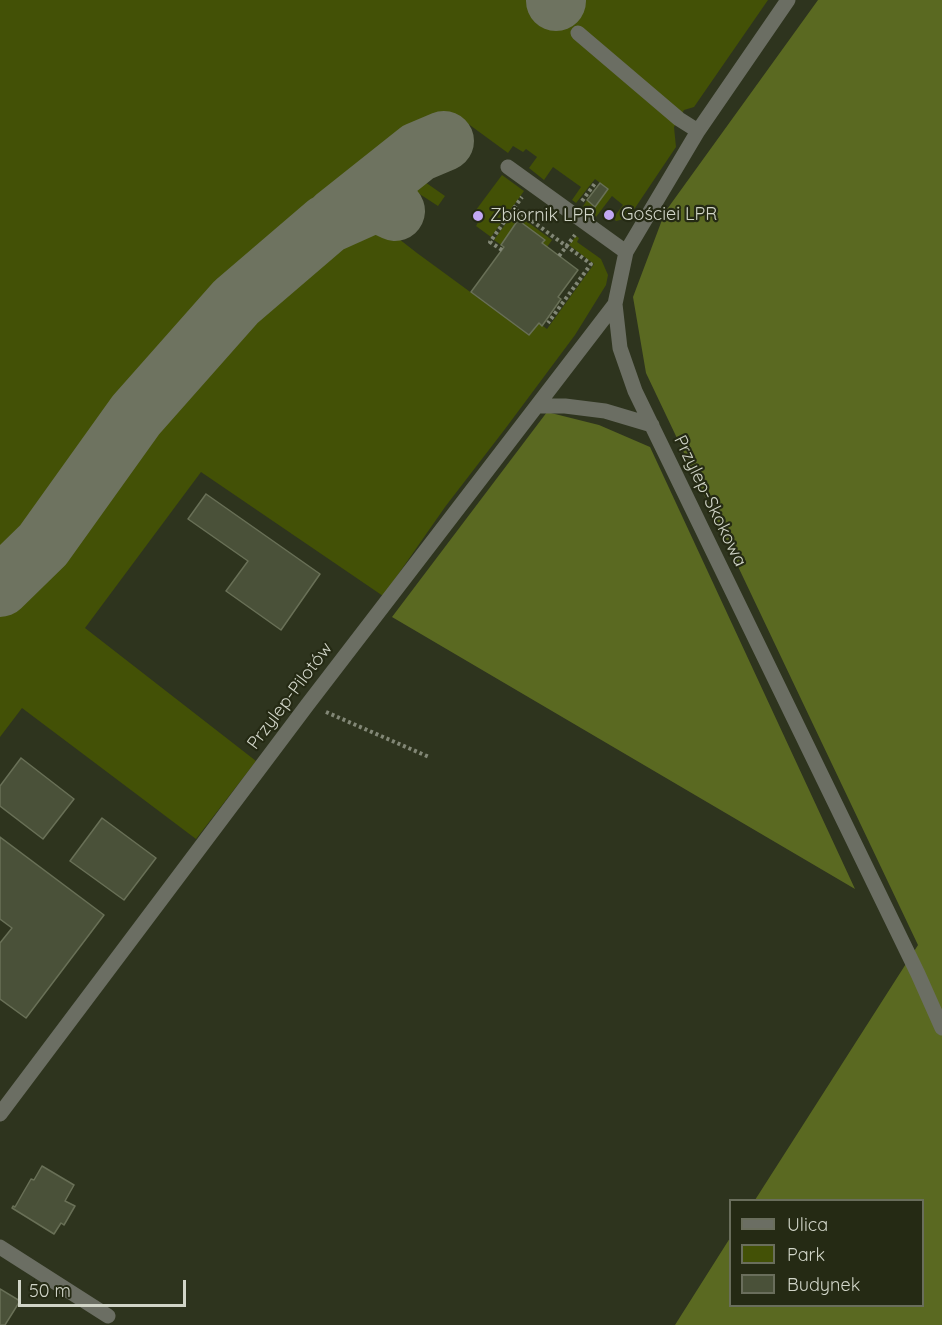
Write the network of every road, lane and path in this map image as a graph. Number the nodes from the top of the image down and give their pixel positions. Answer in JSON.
{"nodes":[{"id":1,"x":788,"y":0,"type":"edge"},
{"id":2,"x":578,"y":33,"type":"dead end"},
{"id":3,"x":698,"y":131,"type":"junction"},
{"id":4,"x":508,"y":167,"type":"dead end"},
{"id":5,"x":581,"y":236,"type":"dead end"},
{"id":6,"x":566,"y":246,"type":"junction"},
{"id":7,"x":502,"y":250,"type":"dead end"},
{"id":8,"x":626,"y":252,"type":"junction"},
{"id":9,"x":559,"y":256,"type":"dead end"},
{"id":10,"x":615,"y":304,"type":"junction"},
{"id":11,"x":548,"y":323,"type":"dead end"},
{"id":12,"x":538,"y":406,"type":"junction"},
{"id":13,"x":652,"y":425,"type":"junction"},
{"id":14,"x":308,"y":704,"type":"junction"},
{"id":15,"x":429,"y":757,"type":"dead end"},
{"id":16,"x":942,"y":1028,"type":"edge"},
{"id":17,"x":0,"y":1114,"type":"edge"},
{"id":18,"x":0,"y":1247,"type":"edge"},
{"id":19,"x":108,"y":1316,"type":"dead end"}],
"edges":[{"from":1,"to":3,"type":"street","name":"Przylep-Skokowa"},
{"from":2,"to":3,"type":"street"},
{"from":3,"to":8,"type":"street","name":"Przylep-Skokowa"},
{"from":4,"to":8,"type":"street"},
{"from":5,"to":6,"type":"path"},
{"from":6,"to":7,"type":"path"},
{"from":6,"to":9,"type":"path"},
{"from":6,"to":11,"type":"path"},
{"from":8,"to":10,"type":"street","name":"Przylep-Skokowa"},
{"from":10,"to":12,"type":"street","name":"Przylep-Pilotów"},
{"from":10,"to":13,"type":"street","name":"Przylep-Skokowa"},
{"from":12,"to":13,"type":"street"},
{"from":12,"to":14,"type":"street","name":"Przylep-Pilotów"},
{"from":13,"to":16,"type":"street","name":"Przylep-Skokowa"},
{"from":14,"to":15,"type":"path"},
{"from":14,"to":17,"type":"street","name":"Przylep-Pilotów"},
{"from":18,"to":19,"type":"street"}]}
